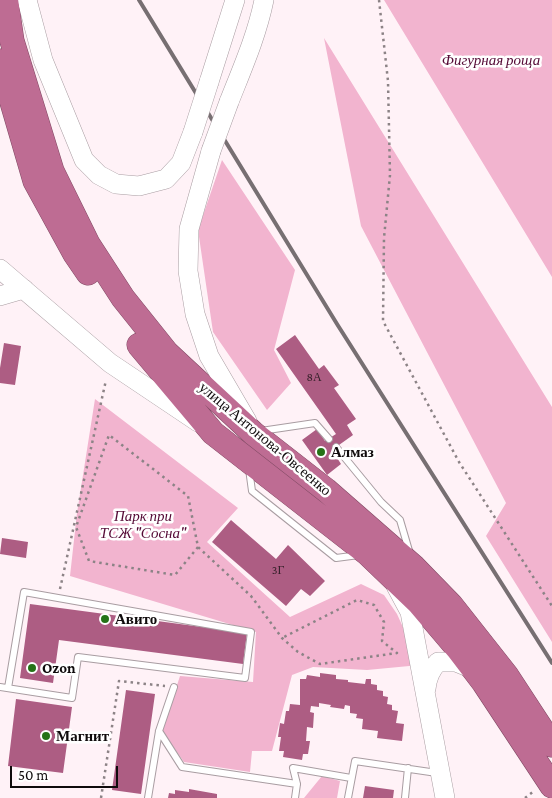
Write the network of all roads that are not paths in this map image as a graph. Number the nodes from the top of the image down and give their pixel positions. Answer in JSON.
{"nodes":[{"id":1,"x":6,"y":0,"type":"edge"},
{"id":2,"x":27,"y":0,"type":"edge"},
{"id":3,"x":235,"y":0,"type":"edge"},
{"id":4,"x":264,"y":0,"type":"edge"},
{"id":5,"x":0,"y":61,"type":"edge"},
{"id":6,"x":0,"y":269,"type":"edge"},
{"id":7,"x":24,"y":288,"type":"junction"},
{"id":8,"x":0,"y":296,"type":"edge"},
{"id":9,"x":213,"y":433,"type":"junction"},
{"id":10,"x":254,"y":433,"type":"junction"},
{"id":11,"x":329,"y":439,"type":"dead end"},
{"id":12,"x":336,"y":447,"type":"dead end"},
{"id":13,"x":414,"y":567,"type":"junction"},
{"id":14,"x":389,"y":574,"type":"junction"},
{"id":15,"x":473,"y":669,"type":"junction"},
{"id":16,"x":0,"y":687,"type":"edge"},
{"id":17,"x":174,"y":687,"type":"road end"},
{"id":18,"x":8,"y":688,"type":"junction"},
{"id":19,"x":426,"y":696,"type":"junction"},
{"id":20,"x":159,"y":731,"type":"junction"},
{"id":21,"x":552,"y":745,"type":"edge"},
{"id":22,"x":408,"y":768,"type":"junction"},
{"id":23,"x":441,"y":774,"type":"junction"},
{"id":24,"x":351,"y":778,"type":"junction"},
{"id":25,"x":297,"y":784,"type":"junction"},
{"id":26,"x":552,"y":786,"type":"edge"},
{"id":27,"x":148,"y":798,"type":"edge"},
{"id":28,"x":295,"y":798,"type":"edge"},
{"id":29,"x":348,"y":798,"type":"edge"},
{"id":30,"x":405,"y":798,"type":"edge"},
{"id":31,"x":445,"y":798,"type":"edge"}],
"edges":[{"from":1,"to":10,"type":"highway","name":"улица Антонова-Овсеенко"},
{"from":2,"to":3,"type":"main road","bridge":true},
{"from":4,"to":10,"type":"main road","bridge":true},
{"from":5,"to":9,"type":"highway"},
{"from":6,"to":7,"type":"main road","name":"улица Антонова-Овсеенко"},
{"from":7,"to":8,"type":"main road"},
{"from":7,"to":9,"type":"main road","name":"улица Антонова-Овсеенко"},
{"from":9,"to":14,"type":"highway","name":"улица Антонова-Овсеенко"},
{"from":10,"to":11,"type":"lane"},
{"from":10,"to":13,"type":"highway","name":"улица Антонова-Овсеенко"},
{"from":12,"to":13,"type":"lane"},
{"from":13,"to":21,"type":"highway","name":"улица Антонова-Овсеенко"},
{"from":14,"to":15,"type":"highway","name":"улица Антонова-Овсеенко"},
{"from":14,"to":19,"type":"main road"},
{"from":15,"to":19,"type":"main road"},
{"from":15,"to":26,"type":"highway","name":"улица Антонова-Овсеенко"},
{"from":16,"to":18,"type":"lane"},
{"from":17,"to":20,"type":"lane"},
{"from":18,"to":18,"type":"lane"},
{"from":19,"to":23,"type":"main road"},
{"from":20,"to":25,"type":"lane"},
{"from":20,"to":27,"type":"lane"},
{"from":22,"to":23,"type":"lane"},
{"from":22,"to":24,"type":"lane"},
{"from":22,"to":30,"type":"lane"},
{"from":23,"to":31,"type":"main road"},
{"from":24,"to":25,"type":"lane"},
{"from":24,"to":29,"type":"lane"},
{"from":25,"to":28,"type":"lane"}]}
